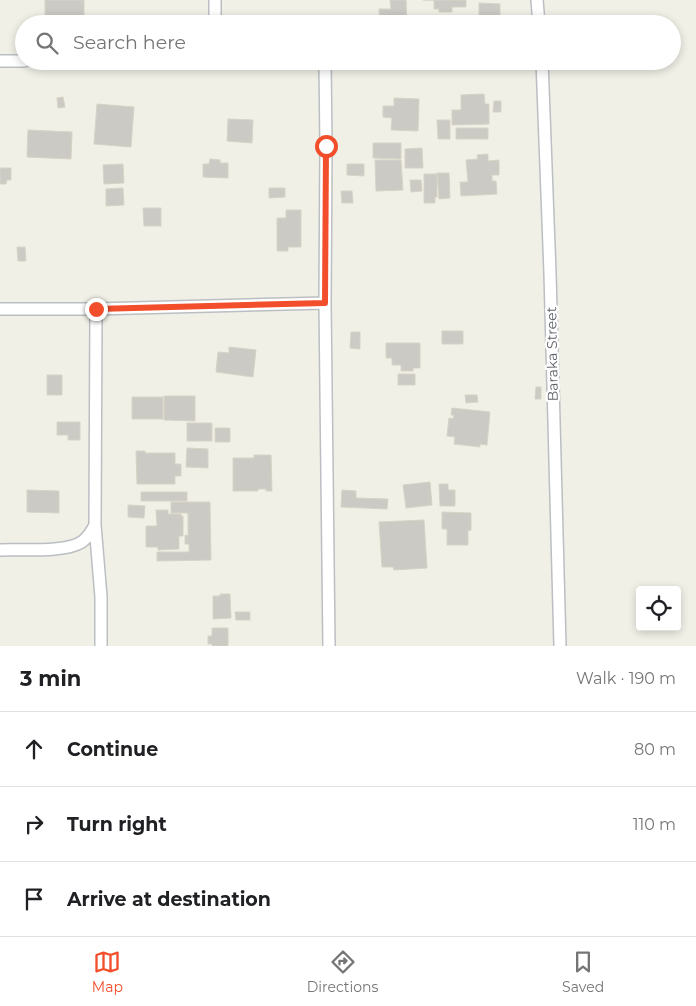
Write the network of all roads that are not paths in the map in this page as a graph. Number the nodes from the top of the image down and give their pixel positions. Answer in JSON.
{"nodes":[{"id":1,"x":215,"y":0,"type":"edge"},
{"id":2,"x":537,"y":0,"type":"edge"},
{"id":3,"x":215,"y":15,"type":"edge"},
{"id":4,"x":538,"y":15,"type":"edge"},
{"id":5,"x":0,"y":61,"type":"edge"},
{"id":6,"x":15,"y":61,"type":"edge"},
{"id":7,"x":325,"y":70,"type":"edge"},
{"id":8,"x":542,"y":70,"type":"edge"},
{"id":9,"x":325,"y":303,"type":"junction"},
{"id":10,"x":0,"y":309,"type":"edge"},
{"id":11,"x":96,"y":309,"type":"junction"},
{"id":12,"x":95,"y":525,"type":"junction"},
{"id":13,"x":0,"y":550,"type":"edge"},
{"id":14,"x":101,"y":646,"type":"edge"},
{"id":15,"x":329,"y":646,"type":"edge"},
{"id":16,"x":560,"y":646,"type":"edge"}],
"edges":[{"from":1,"to":3,"type":"street"},
{"from":2,"to":4,"type":"street"},
{"from":5,"to":6,"type":"street"},
{"from":7,"to":9,"type":"street"},
{"from":8,"to":16,"type":"street","name":"Baraka Street"},
{"from":9,"to":11,"type":"street"},
{"from":9,"to":15,"type":"street"},
{"from":10,"to":11,"type":"street"},
{"from":11,"to":12,"type":"street"},
{"from":12,"to":13,"type":"street"},
{"from":12,"to":14,"type":"street"}]}
